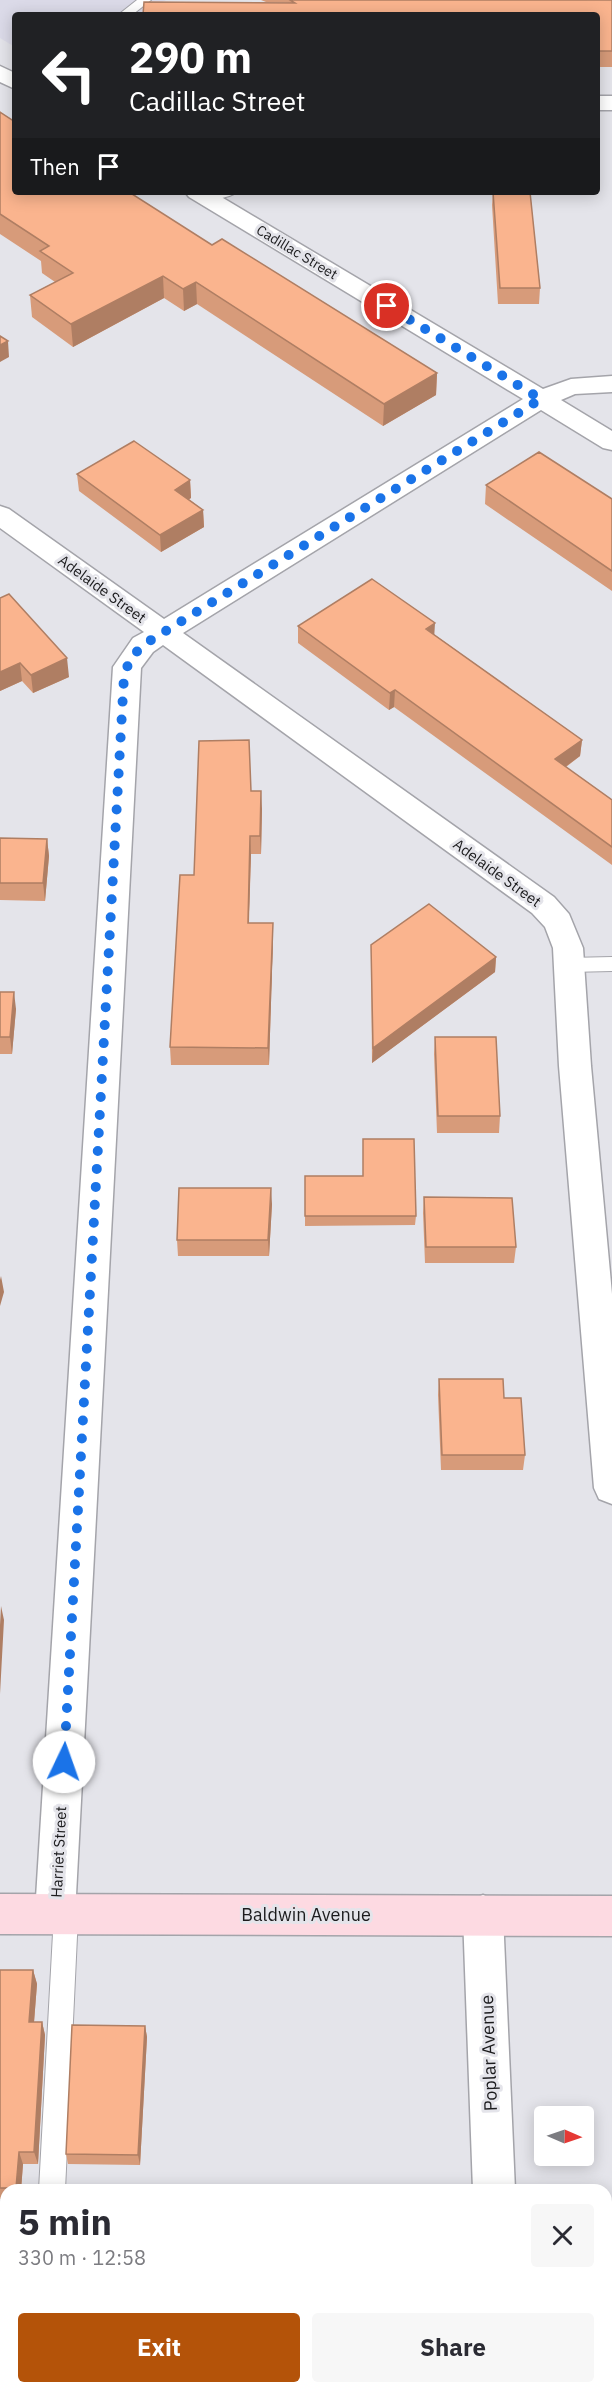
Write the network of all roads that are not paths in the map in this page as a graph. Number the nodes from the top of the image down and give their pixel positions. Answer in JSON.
{"nodes":[{"id":1,"x":145,"y":0,"type":"edge"},
{"id":2,"x":128,"y":12,"type":"edge"},
{"id":3,"x":202,"y":195,"type":"edge"},
{"id":4,"x":612,"y":384,"type":"edge"},
{"id":5,"x":541,"y":399,"type":"junction"},
{"id":6,"x":612,"y":442,"type":"edge"},
{"id":7,"x":0,"y":515,"type":"edge"},
{"id":8,"x":28,"y":535,"type":"junction"},
{"id":9,"x":0,"y":547,"type":"edge"},
{"id":10,"x":163,"y":633,"type":"junction"},
{"id":11,"x":612,"y":964,"type":"edge"},
{"id":12,"x":569,"y":965,"type":"junction"},
{"id":13,"x":612,"y":1488,"type":"edge"},
{"id":14,"x":0,"y":1914,"type":"edge"},
{"id":15,"x":61,"y":1914,"type":"junction"},
{"id":16,"x":483,"y":1915,"type":"junction"},
{"id":17,"x":612,"y":1916,"type":"edge"},
{"id":18,"x":52,"y":2184,"type":"edge"},
{"id":19,"x":494,"y":2184,"type":"edge"}],
"edges":[{"from":1,"to":2,"type":"lane"},
{"from":3,"to":5,"type":"street","name":"Cadillac Street"},
{"from":4,"to":5,"type":"street","name":"Harriet Street"},
{"from":5,"to":6,"type":"street","name":"Cadillac Street"},
{"from":5,"to":10,"type":"street","name":"Harriet Street"},
{"from":7,"to":8,"type":"street","name":"Adelaide Street"},
{"from":8,"to":9,"type":"street"},
{"from":8,"to":10,"type":"street","name":"Adelaide Street"},
{"from":10,"to":12,"type":"street","name":"Adelaide Street"},
{"from":10,"to":15,"type":"street","name":"Harriet Street"},
{"from":11,"to":12,"type":"lane"},
{"from":12,"to":13,"type":"street","name":"Adelaide Street"},
{"from":14,"to":15,"type":"main road","name":"Baldwin Avenue"},
{"from":15,"to":16,"type":"main road","name":"Baldwin Avenue"},
{"from":15,"to":18,"type":"lane"},
{"from":16,"to":17,"type":"main road","name":"Baldwin Avenue"},
{"from":16,"to":19,"type":"street","name":"Poplar Avenue"}]}
